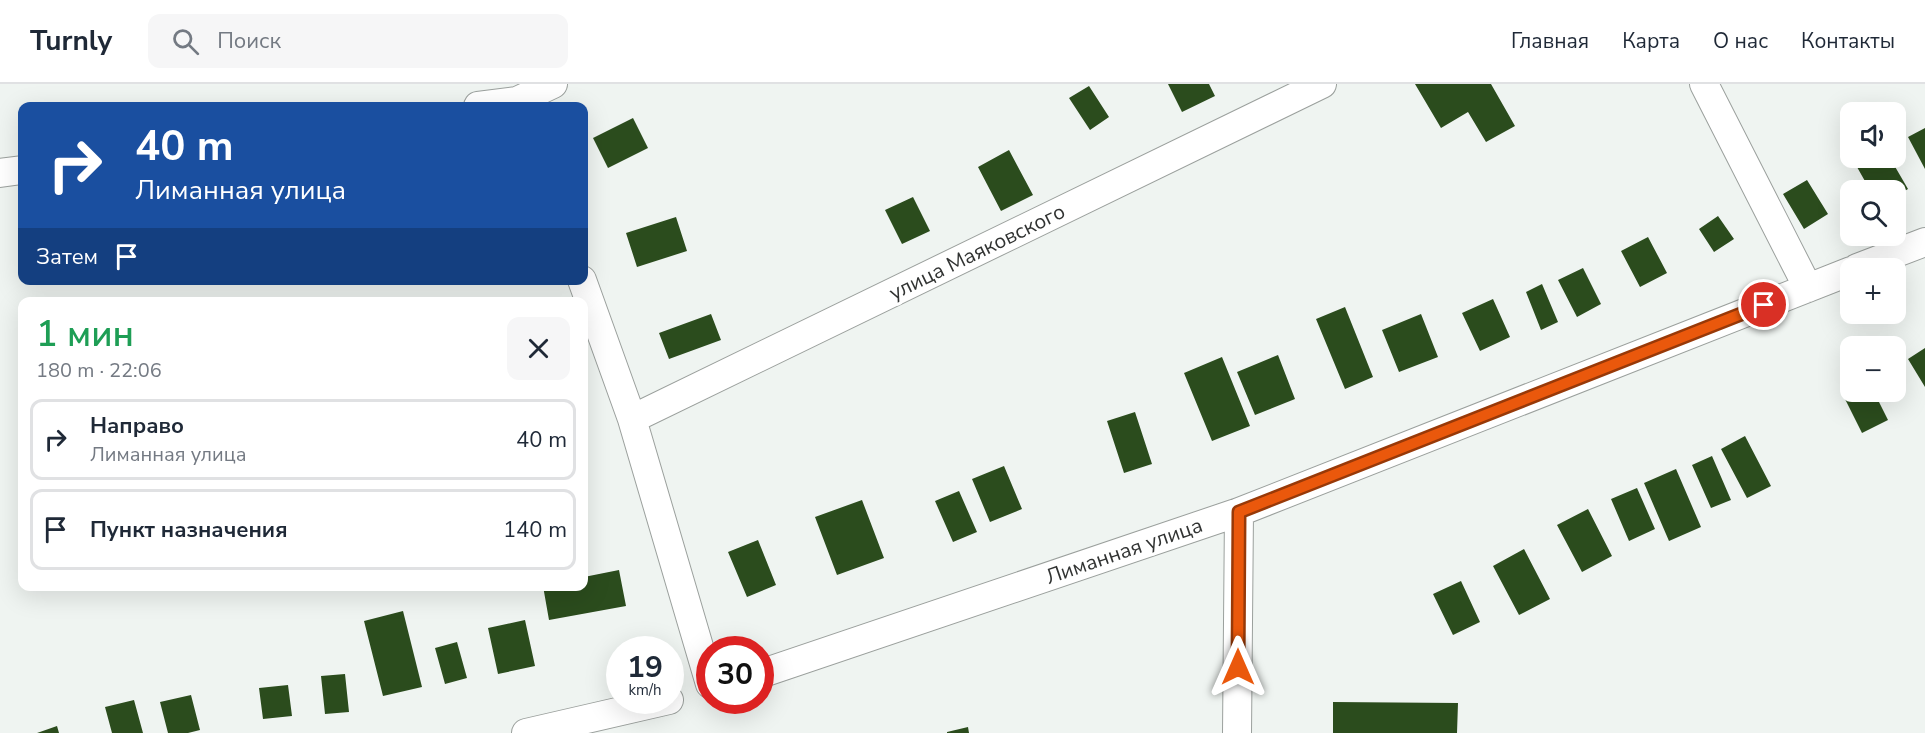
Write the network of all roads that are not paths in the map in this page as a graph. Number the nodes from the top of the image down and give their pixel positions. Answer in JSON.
{"nodes":[{"id":1,"x":553,"y":84,"type":"edge"},
{"id":2,"x":1322,"y":84,"type":"edge"},
{"id":3,"x":1704,"y":84,"type":"edge"},
{"id":4,"x":522,"y":102,"type":"edge"},
{"id":5,"x":18,"y":171,"type":"edge"},
{"id":6,"x":0,"y":173,"type":"edge"},
{"id":7,"x":1925,"y":242,"type":"edge"},
{"id":8,"x":1883,"y":258,"type":"edge"},
{"id":9,"x":1840,"y":275,"type":"edge"},
{"id":10,"x":584,"y":285,"type":"edge"},
{"id":11,"x":1808,"y":288,"type":"junction"},
{"id":12,"x":632,"y":419,"type":"junction"},
{"id":13,"x":1239,"y":512,"type":"junction"},
{"id":14,"x":696,"y":636,"type":"edge"},
{"id":15,"x":774,"y":669,"type":"edge"},
{"id":16,"x":609,"y":714,"type":"edge"},
{"id":17,"x":526,"y":733,"type":"edge"},
{"id":18,"x":1237,"y":733,"type":"edge"}],
"edges":[{"from":1,"to":4,"type":"street"},
{"from":2,"to":12,"type":"street","name":"улица Маяковского"},
{"from":3,"to":11,"type":"street"},
{"from":5,"to":6,"type":"street"},
{"from":7,"to":8,"type":"street"},
{"from":9,"to":11,"type":"street","name":"Лиманная улица"},
{"from":10,"to":12,"type":"street"},
{"from":11,"to":13,"type":"street","name":"Лиманная улица"},
{"from":12,"to":14,"type":"street"},
{"from":13,"to":15,"type":"street","name":"Лиманная улица"},
{"from":13,"to":18,"type":"street"},
{"from":16,"to":17,"type":"street"}]}
